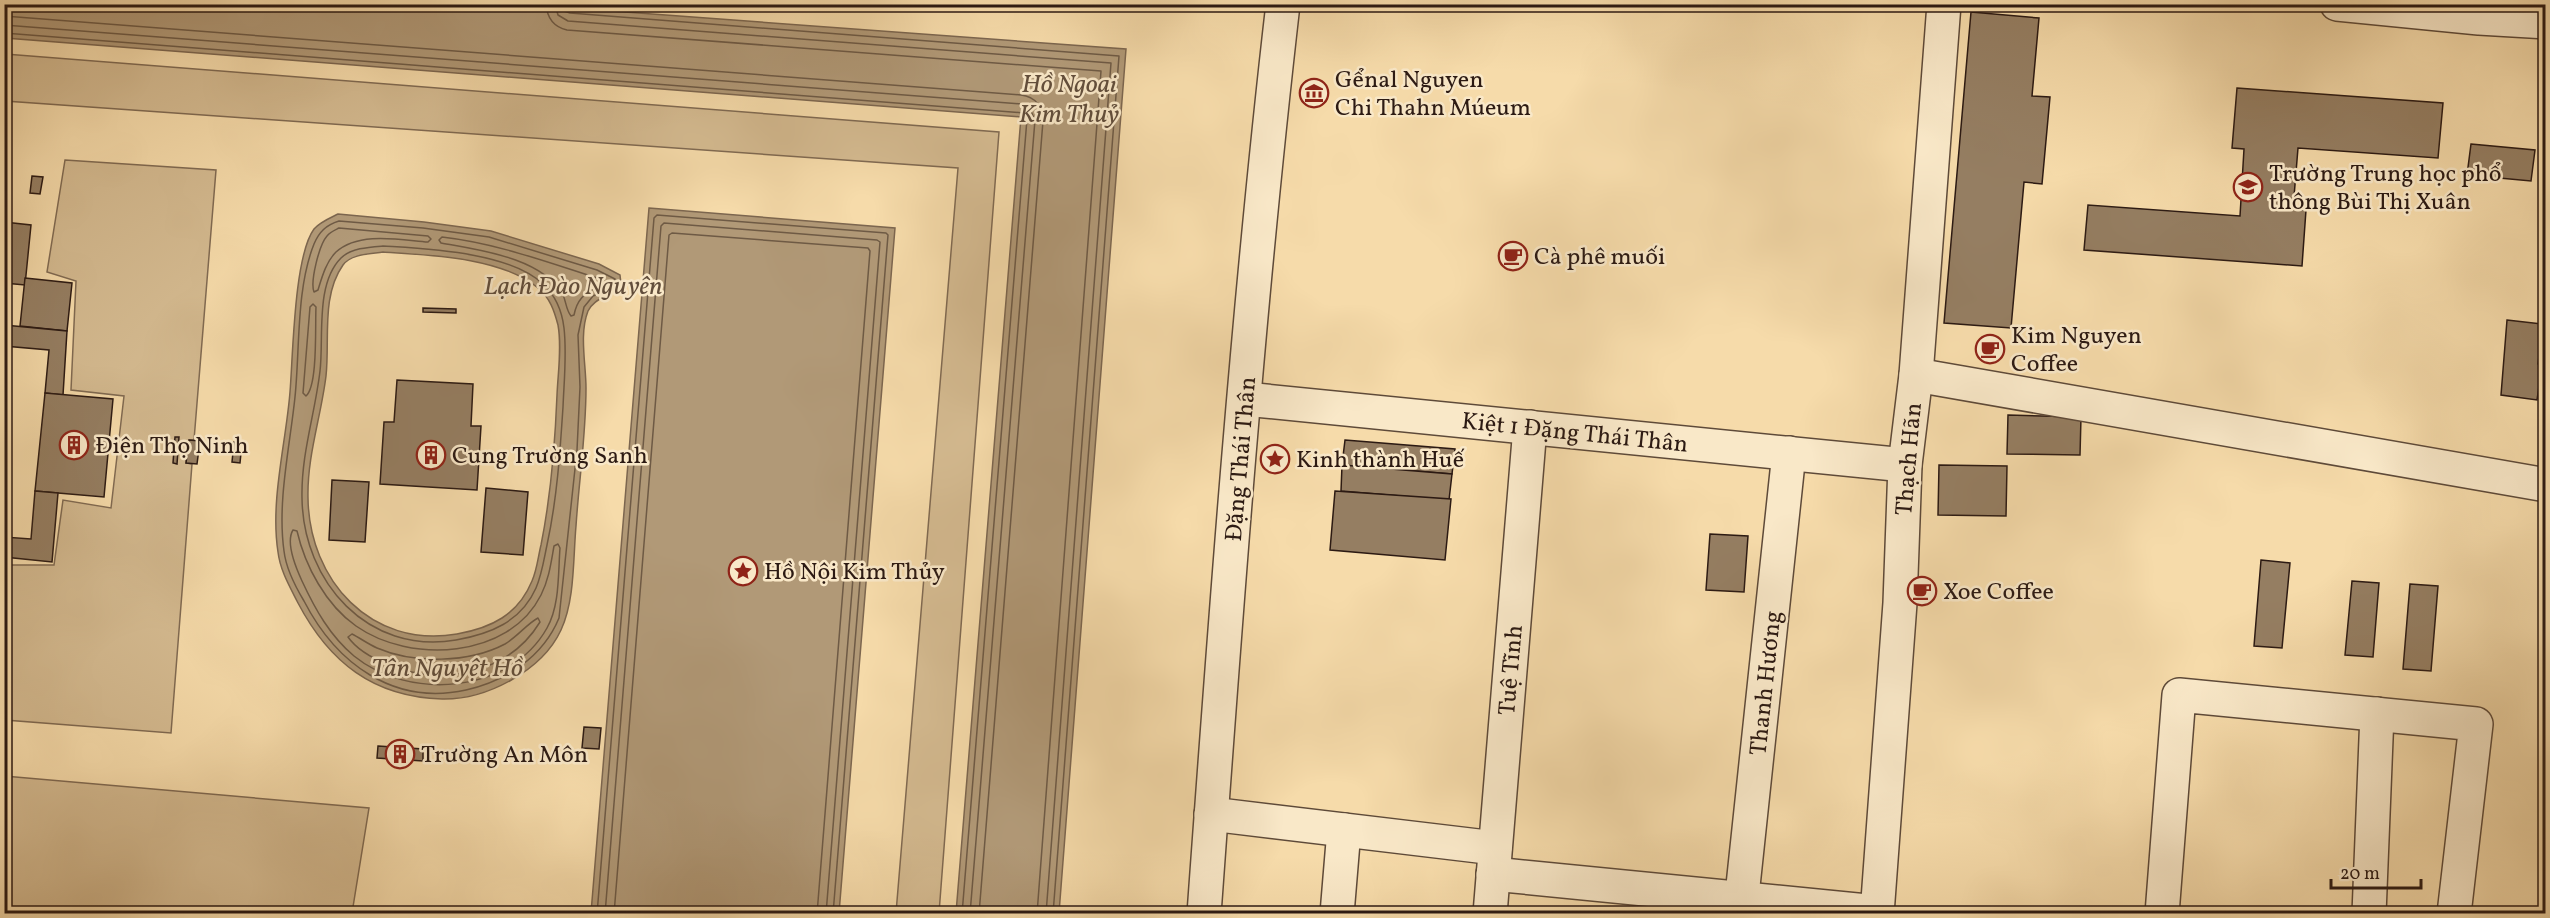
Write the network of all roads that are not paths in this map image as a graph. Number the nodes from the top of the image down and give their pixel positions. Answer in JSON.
{"nodes":[{"id":1,"x":1283,"y":4,"type":"edge"},
{"id":2,"x":1944,"y":4,"type":"edge"},
{"id":3,"x":2337,"y":4,"type":"edge"},
{"id":4,"x":2390,"y":7,"type":"edge"},
{"id":5,"x":2546,"y":22,"type":"edge"},
{"id":6,"x":1916,"y":375,"type":"junction"},
{"id":7,"x":1245,"y":399,"type":"junction"},
{"id":8,"x":1530,"y":427,"type":"junction"},
{"id":9,"x":1789,"y":453,"type":"junction"},
{"id":10,"x":1905,"y":465,"type":"junction"},
{"id":11,"x":2546,"y":485,"type":"edge"},
{"id":12,"x":2377,"y":714,"type":"junction"},
{"id":13,"x":1211,"y":814,"type":"junction"},
{"id":14,"x":1344,"y":830,"type":"junction"},
{"id":15,"x":1494,"y":861,"type":"junction"},
{"id":16,"x":1741,"y":906,"type":"edge"},
{"id":17,"x":1877,"y":913,"type":"edge"},
{"id":18,"x":1204,"y":914,"type":"edge"},
{"id":19,"x":1337,"y":914,"type":"edge"},
{"id":20,"x":1490,"y":914,"type":"edge"},
{"id":21,"x":2162,"y":914,"type":"edge"},
{"id":22,"x":2369,"y":914,"type":"edge"},
{"id":23,"x":2454,"y":914,"type":"edge"}],
"edges":[{"from":1,"to":7,"type":"street","name":"Đặng Thái Thân"},
{"from":2,"to":6,"type":"street","name":"Thạch Hãn"},
{"from":3,"to":4,"type":"street"},
{"from":4,"to":5,"type":"street"},
{"from":6,"to":10,"type":"street","name":"Thạch Hãn"},
{"from":6,"to":11,"type":"street"},
{"from":7,"to":8,"type":"street","name":"Kiệt 1 Đặng Thái Thân"},
{"from":7,"to":13,"type":"street","name":"Đặng Thái Thân"},
{"from":8,"to":9,"type":"street","name":"Kiệt 1 Đặng Thái Thân"},
{"from":8,"to":15,"type":"street","name":"Tuệ Tĩnh"},
{"from":9,"to":10,"type":"street","name":"Kiệt 1 Đặng Thái Thân"},
{"from":9,"to":16,"type":"street","name":"Thanh Hương"},
{"from":10,"to":17,"type":"street","name":"Thạch Hãn"},
{"from":12,"to":21,"type":"street"},
{"from":12,"to":22,"type":"street"},
{"from":12,"to":23,"type":"street"},
{"from":13,"to":14,"type":"street"},
{"from":13,"to":18,"type":"street","name":"Đặng Thái Thân"},
{"from":14,"to":15,"type":"street"},
{"from":14,"to":19,"type":"street"},
{"from":15,"to":16,"type":"street"},
{"from":15,"to":20,"type":"street","name":"Tuệ Tĩnh"},
{"from":16,"to":17,"type":"street"}]}
